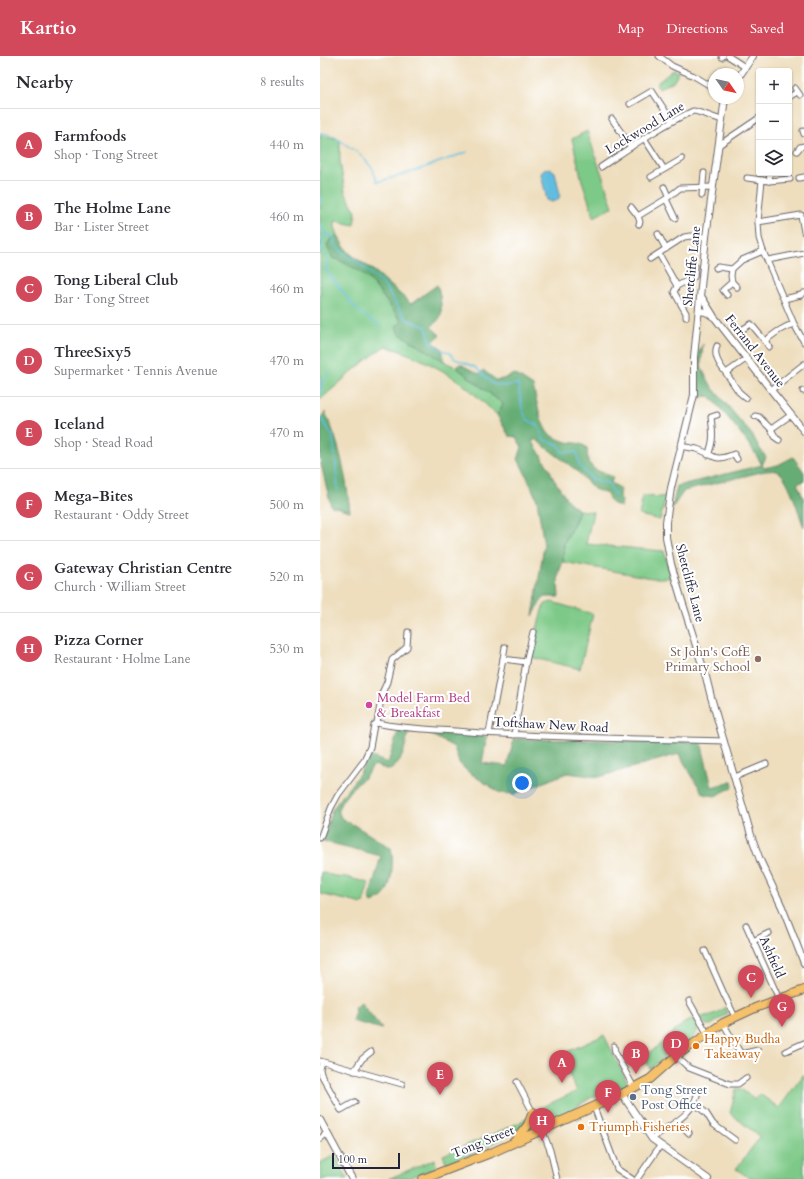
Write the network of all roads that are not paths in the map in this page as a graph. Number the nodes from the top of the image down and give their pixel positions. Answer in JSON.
{"nodes":[{"id":1,"x":659,"y":56,"type":"edge"},
{"id":2,"x":728,"y":56,"type":"edge"},
{"id":3,"x":753,"y":56,"type":"edge"},
{"id":4,"x":745,"y":67,"type":"joint"},
{"id":5,"x":708,"y":84,"type":"edge"},
{"id":6,"x":798,"y":92,"type":"dead end"},
{"id":7,"x":792,"y":96,"type":"edge"},
{"id":8,"x":630,"y":104,"type":"dead end"},
{"id":9,"x":724,"y":104,"type":"edge"},
{"id":10,"x":612,"y":119,"type":"dead end"},
{"id":11,"x":722,"y":120,"type":"junction"},
{"id":12,"x":756,"y":120,"type":"edge"},
{"id":13,"x":672,"y":121,"type":"junction"},
{"id":14,"x":644,"y":138,"type":"junction"},
{"id":15,"x":719,"y":145,"type":"junction"},
{"id":16,"x":804,"y":146,"type":"edge"},
{"id":17,"x":631,"y":147,"type":"junction"},
{"id":18,"x":797,"y":151,"type":"dead end"},
{"id":19,"x":682,"y":159,"type":"dead end"},
{"id":20,"x":602,"y":167,"type":"dead end"},
{"id":21,"x":664,"y":169,"type":"junction"},
{"id":22,"x":704,"y":173,"type":"dead end"},
{"id":23,"x":770,"y":176,"type":"edge"},
{"id":24,"x":651,"y":177,"type":"dead end"},
{"id":25,"x":747,"y":178,"type":"dead end"},
{"id":26,"x":790,"y":179,"type":"dead end"},
{"id":27,"x":762,"y":180,"type":"junction"},
{"id":28,"x":769,"y":181,"type":"junction"},
{"id":29,"x":664,"y":187,"type":"dead end"},
{"id":30,"x":703,"y":187,"type":"junction"},
{"id":31,"x":713,"y":187,"type":"junction"},
{"id":32,"x":702,"y":195,"type":"dead end"},
{"id":33,"x":667,"y":198,"type":"junction"},
{"id":34,"x":631,"y":206,"type":"dead end"},
{"id":35,"x":638,"y":216,"type":"junction"},
{"id":36,"x":675,"y":218,"type":"dead end"},
{"id":37,"x":758,"y":222,"type":"junction"},
{"id":38,"x":639,"y":224,"type":"dead end"},
{"id":39,"x":804,"y":232,"type":"edge"},
{"id":40,"x":658,"y":234,"type":"dead end"},
{"id":41,"x":706,"y":238,"type":"junction"},
{"id":42,"x":666,"y":249,"type":"junction"},
{"id":43,"x":763,"y":251,"type":"junction"},
{"id":44,"x":804,"y":253,"type":"edge"},
{"id":45,"x":659,"y":254,"type":"junction"},
{"id":46,"x":650,"y":259,"type":"dead end"},
{"id":47,"x":768,"y":260,"type":"junction"},
{"id":48,"x":695,"y":266,"type":"dead end"},
{"id":49,"x":717,"y":266,"type":"dead end"},
{"id":50,"x":732,"y":269,"type":"junction"},
{"id":51,"x":732,"y":282,"type":"junction"},
{"id":52,"x":677,"y":286,"type":"junction"},
{"id":53,"x":737,"y":287,"type":"dead end"},
{"id":54,"x":804,"y":293,"type":"edge"},
{"id":55,"x":727,"y":295,"type":"dead end"},
{"id":56,"x":701,"y":296,"type":"junction"},
{"id":57,"x":784,"y":299,"type":"junction"},
{"id":58,"x":699,"y":311,"type":"junction"},
{"id":59,"x":686,"y":317,"type":"dead end"},
{"id":60,"x":715,"y":318,"type":"junction"},
{"id":61,"x":794,"y":324,"type":"junction"},
{"id":62,"x":743,"y":329,"type":"dead end"},
{"id":63,"x":765,"y":342,"type":"junction"},
{"id":64,"x":804,"y":342,"type":"edge"},
{"id":65,"x":770,"y":347,"type":"dead end"},
{"id":66,"x":715,"y":348,"type":"dead end"},
{"id":67,"x":746,"y":359,"type":"junction"},
{"id":68,"x":804,"y":364,"type":"edge"},
{"id":69,"x":726,"y":373,"type":"junction"},
{"id":70,"x":771,"y":390,"type":"junction"},
{"id":71,"x":746,"y":398,"type":"dead end"},
{"id":72,"x":717,"y":415,"type":"dead end"},
{"id":73,"x":758,"y":415,"type":"dead end"},
{"id":74,"x":791,"y":415,"type":"junction"},
{"id":75,"x":705,"y":417,"type":"dead end"},
{"id":76,"x":711,"y":417,"type":"junction"},
{"id":77,"x":771,"y":429,"type":"junction"},
{"id":78,"x":804,"y":431,"type":"edge"},
{"id":79,"x":777,"y":440,"type":"dead end"},
{"id":80,"x":680,"y":446,"type":"junction"},
{"id":81,"x":708,"y":455,"type":"junction"},
{"id":82,"x":737,"y":459,"type":"dead end"},
{"id":83,"x":408,"y":632,"type":"dead end"},
{"id":84,"x":533,"y":632,"type":"dead end"},
{"id":85,"x":505,"y":647,"type":"dead end"},
{"id":86,"x":503,"y":659,"type":"junction"},
{"id":87,"x":526,"y":662,"type":"junction"},
{"id":88,"x":377,"y":723,"type":"junction"},
{"id":89,"x":489,"y":733,"type":"junction"},
{"id":90,"x":514,"y":735,"type":"junction"},
{"id":91,"x":724,"y":741,"type":"junction"},
{"id":92,"x":764,"y":767,"type":"dead end"},
{"id":93,"x":735,"y":777,"type":"junction"},
{"id":94,"x":320,"y":838,"type":"edge"},
{"id":95,"x":746,"y":925,"type":"dead end"},
{"id":96,"x":769,"y":933,"type":"dead end"},
{"id":97,"x":753,"y":941,"type":"junction"},
{"id":98,"x":705,"y":951,"type":"dead end"},
{"id":99,"x":804,"y":963,"type":"edge"},
{"id":100,"x":804,"y":990,"type":"edge"},
{"id":101,"x":778,"y":999,"type":"junction"},
{"id":102,"x":689,"y":1002,"type":"dead end"},
{"id":103,"x":735,"y":1017,"type":"junction"},
{"id":104,"x":723,"y":1023,"type":"junction"},
{"id":105,"x":707,"y":1033,"type":"junction"},
{"id":106,"x":804,"y":1044,"type":"edge"},
{"id":107,"x":614,"y":1046,"type":"dead end"},
{"id":108,"x":758,"y":1050,"type":"dead end"},
{"id":109,"x":786,"y":1051,"type":"dead end"},
{"id":110,"x":372,"y":1052,"type":"dead end"},
{"id":111,"x":676,"y":1056,"type":"junction"},
{"id":112,"x":321,"y":1062,"type":"edge"},
{"id":113,"x":354,"y":1071,"type":"junction"},
{"id":114,"x":746,"y":1078,"type":"dead end"},
{"id":115,"x":517,"y":1082,"type":"dead end"},
{"id":116,"x":402,"y":1084,"type":"dead end"},
{"id":117,"x":634,"y":1088,"type":"junction"},
{"id":118,"x":698,"y":1092,"type":"dead end"},
{"id":119,"x":622,"y":1094,"type":"junction"},
{"id":120,"x":355,"y":1102,"type":"dead end"},
{"id":121,"x":695,"y":1104,"type":"junction"},
{"id":122,"x":594,"y":1107,"type":"junction"},
{"id":123,"x":533,"y":1112,"type":"junction"},
{"id":124,"x":320,"y":1120,"type":"edge"},
{"id":125,"x":678,"y":1122,"type":"junction"},
{"id":126,"x":542,"y":1130,"type":"junction"},
{"id":127,"x":327,"y":1133,"type":"junction"},
{"id":128,"x":689,"y":1133,"type":"dead end"},
{"id":129,"x":320,"y":1139,"type":"edge"},
{"id":130,"x":652,"y":1139,"type":"junction"},
{"id":131,"x":735,"y":1140,"type":"dead end"},
{"id":132,"x":514,"y":1142,"type":"junction"},
{"id":133,"x":660,"y":1146,"type":"junction"},
{"id":134,"x":352,"y":1179,"type":"edge"},
{"id":135,"x":423,"y":1179,"type":"edge"},
{"id":136,"x":557,"y":1179,"type":"edge"},
{"id":137,"x":632,"y":1179,"type":"edge"},
{"id":138,"x":637,"y":1179,"type":"edge"},
{"id":139,"x":708,"y":1179,"type":"edge"}],
"edges":[{"from":1,"to":5,"type":"street"},
{"from":2,"to":4,"type":"street"},
{"from":3,"to":4,"type":"street"},
{"from":6,"to":7,"type":"street"},
{"from":8,"to":13,"type":"street"},
{"from":9,"to":11,"type":"street","name":"Shetcliffe Lane"},
{"from":10,"to":17,"type":"street"},
{"from":11,"to":13,"type":"street","name":"Lockwood Lane"},
{"from":11,"to":15,"type":"street","name":"Shetcliffe Lane"},
{"from":12,"to":15,"type":"street"},
{"from":13,"to":14,"type":"street","name":"Lockwood Lane"},
{"from":14,"to":17,"type":"street","name":"Lockwood Lane"},
{"from":14,"to":21,"type":"street"},
{"from":15,"to":31,"type":"street","name":"Shetcliffe Lane"},
{"from":16,"to":18,"type":"street"},
{"from":17,"to":20,"type":"street","name":"Lockwood Lane"},
{"from":19,"to":21,"type":"street"},
{"from":21,"to":24,"type":"street"},
{"from":22,"to":30,"type":"street"},
{"from":23,"to":28,"type":"street"},
{"from":25,"to":27,"type":"street"},
{"from":26,"to":28,"type":"street"},
{"from":27,"to":28,"type":"street"},
{"from":27,"to":37,"type":"street"},
{"from":29,"to":33,"type":"street"},
{"from":30,"to":31,"type":"street"},
{"from":30,"to":32,"type":"street"},
{"from":30,"to":33,"type":"street"},
{"from":31,"to":41,"type":"street","name":"Shetcliffe Lane"},
{"from":33,"to":35,"type":"street"},
{"from":33,"to":36,"type":"street"},
{"from":34,"to":35,"type":"street"},
{"from":35,"to":38,"type":"street"},
{"from":37,"to":39,"type":"street"},
{"from":37,"to":43,"type":"street"},
{"from":40,"to":42,"type":"street"},
{"from":41,"to":42,"type":"street"},
{"from":41,"to":56,"type":"street","name":"Shetcliffe Lane"},
{"from":42,"to":45,"type":"street"},
{"from":43,"to":47,"type":"street"},
{"from":43,"to":50,"type":"street"},
{"from":44,"to":47,"type":"street"},
{"from":45,"to":46,"type":"street"},
{"from":45,"to":52,"type":"street"},
{"from":47,"to":57,"type":"street"},
{"from":48,"to":52,"type":"street"},
{"from":49,"to":50,"type":"street"},
{"from":50,"to":51,"type":"street"},
{"from":51,"to":53,"type":"street"},
{"from":51,"to":55,"type":"street"},
{"from":52,"to":59,"type":"street"},
{"from":54,"to":57,"type":"street"},
{"from":56,"to":58,"type":"street","name":"Shetcliffe Lane"},
{"from":56,"to":60,"type":"street"},
{"from":57,"to":61,"type":"street"},
{"from":58,"to":60,"type":"street","name":"Ferrand Avenue"},
{"from":58,"to":80,"type":"street","name":"Shetcliffe Lane"},
{"from":60,"to":67,"type":"street","name":"Ferrand Avenue"},
{"from":61,"to":63,"type":"street"},
{"from":61,"to":64,"type":"street"},
{"from":62,"to":63,"type":"street"},
{"from":63,"to":65,"type":"street"},
{"from":66,"to":69,"type":"street"},
{"from":67,"to":69,"type":"street"},
{"from":67,"to":70,"type":"street","name":"Ferrand Avenue"},
{"from":68,"to":70,"type":"street"},
{"from":69,"to":71,"type":"street"},
{"from":70,"to":74,"type":"street","name":"Ferrand Avenue"},
{"from":72,"to":76,"type":"street"},
{"from":73,"to":77,"type":"street"},
{"from":74,"to":77,"type":"street"},
{"from":74,"to":78,"type":"street","name":"Ferrand Avenue"},
{"from":75,"to":76,"type":"street"},
{"from":76,"to":81,"type":"street"},
{"from":77,"to":79,"type":"street"},
{"from":80,"to":81,"type":"street"},
{"from":80,"to":91,"type":"street","name":"Shetcliffe Lane"},
{"from":81,"to":82,"type":"street"},
{"from":83,"to":88,"type":"street"},
{"from":84,"to":87,"type":"street"},
{"from":85,"to":86,"type":"street"},
{"from":86,"to":87,"type":"street"},
{"from":86,"to":89,"type":"street"},
{"from":87,"to":90,"type":"street"},
{"from":88,"to":89,"type":"street","name":"Toftshaw New Road"},
{"from":88,"to":94,"type":"street"},
{"from":89,"to":90,"type":"street","name":"Toftshaw New Road"},
{"from":90,"to":91,"type":"street","name":"Toftshaw New Road"},
{"from":91,"to":93,"type":"street","name":"Shetcliffe Lane"},
{"from":92,"to":93,"type":"street"},
{"from":93,"to":99,"type":"street","name":"Shetcliffe Lane"},
{"from":95,"to":97,"type":"street","name":"Ashfield"},
{"from":96,"to":97,"type":"street"},
{"from":97,"to":101,"type":"street","name":"Ashfield"},
{"from":98,"to":103,"type":"street"},
{"from":100,"to":101,"type":"highway","name":"Tong Street"},
{"from":101,"to":103,"type":"highway","name":"Tong Street"},
{"from":102,"to":105,"type":"street"},
{"from":103,"to":104,"type":"highway","name":"Tong Street"},
{"from":104,"to":105,"type":"highway","name":"Tong Street"},
{"from":104,"to":108,"type":"street"},
{"from":105,"to":111,"type":"highway","name":"Tong Street"},
{"from":106,"to":109,"type":"street"},
{"from":107,"to":117,"type":"street"},
{"from":110,"to":113,"type":"street"},
{"from":111,"to":114,"type":"street"},
{"from":111,"to":117,"type":"highway","name":"Tong Street"},
{"from":112,"to":113,"type":"street"},
{"from":112,"to":120,"type":"street"},
{"from":113,"to":116,"type":"street"},
{"from":115,"to":123,"type":"street"},
{"from":117,"to":119,"type":"highway","name":"Tong Street"},
{"from":118,"to":121,"type":"street"},
{"from":119,"to":122,"type":"highway","name":"Tong Street"},
{"from":119,"to":130,"type":"street"},
{"from":121,"to":125,"type":"street"},
{"from":121,"to":131,"type":"street"},
{"from":122,"to":126,"type":"highway","name":"Tong Street"},
{"from":122,"to":137,"type":"street"},
{"from":123,"to":126,"type":"street"},
{"from":123,"to":132,"type":"highway"},
{"from":124,"to":127,"type":"street"},
{"from":125,"to":128,"type":"street"},
{"from":125,"to":130,"type":"street"},
{"from":126,"to":132,"type":"highway","name":"Tong Street"},
{"from":126,"to":136,"type":"street"},
{"from":127,"to":129,"type":"street"},
{"from":127,"to":134,"type":"street"},
{"from":130,"to":133,"type":"street"},
{"from":132,"to":135,"type":"highway","name":"Tong Street"},
{"from":133,"to":138,"type":"street"},
{"from":133,"to":139,"type":"street"}]}
